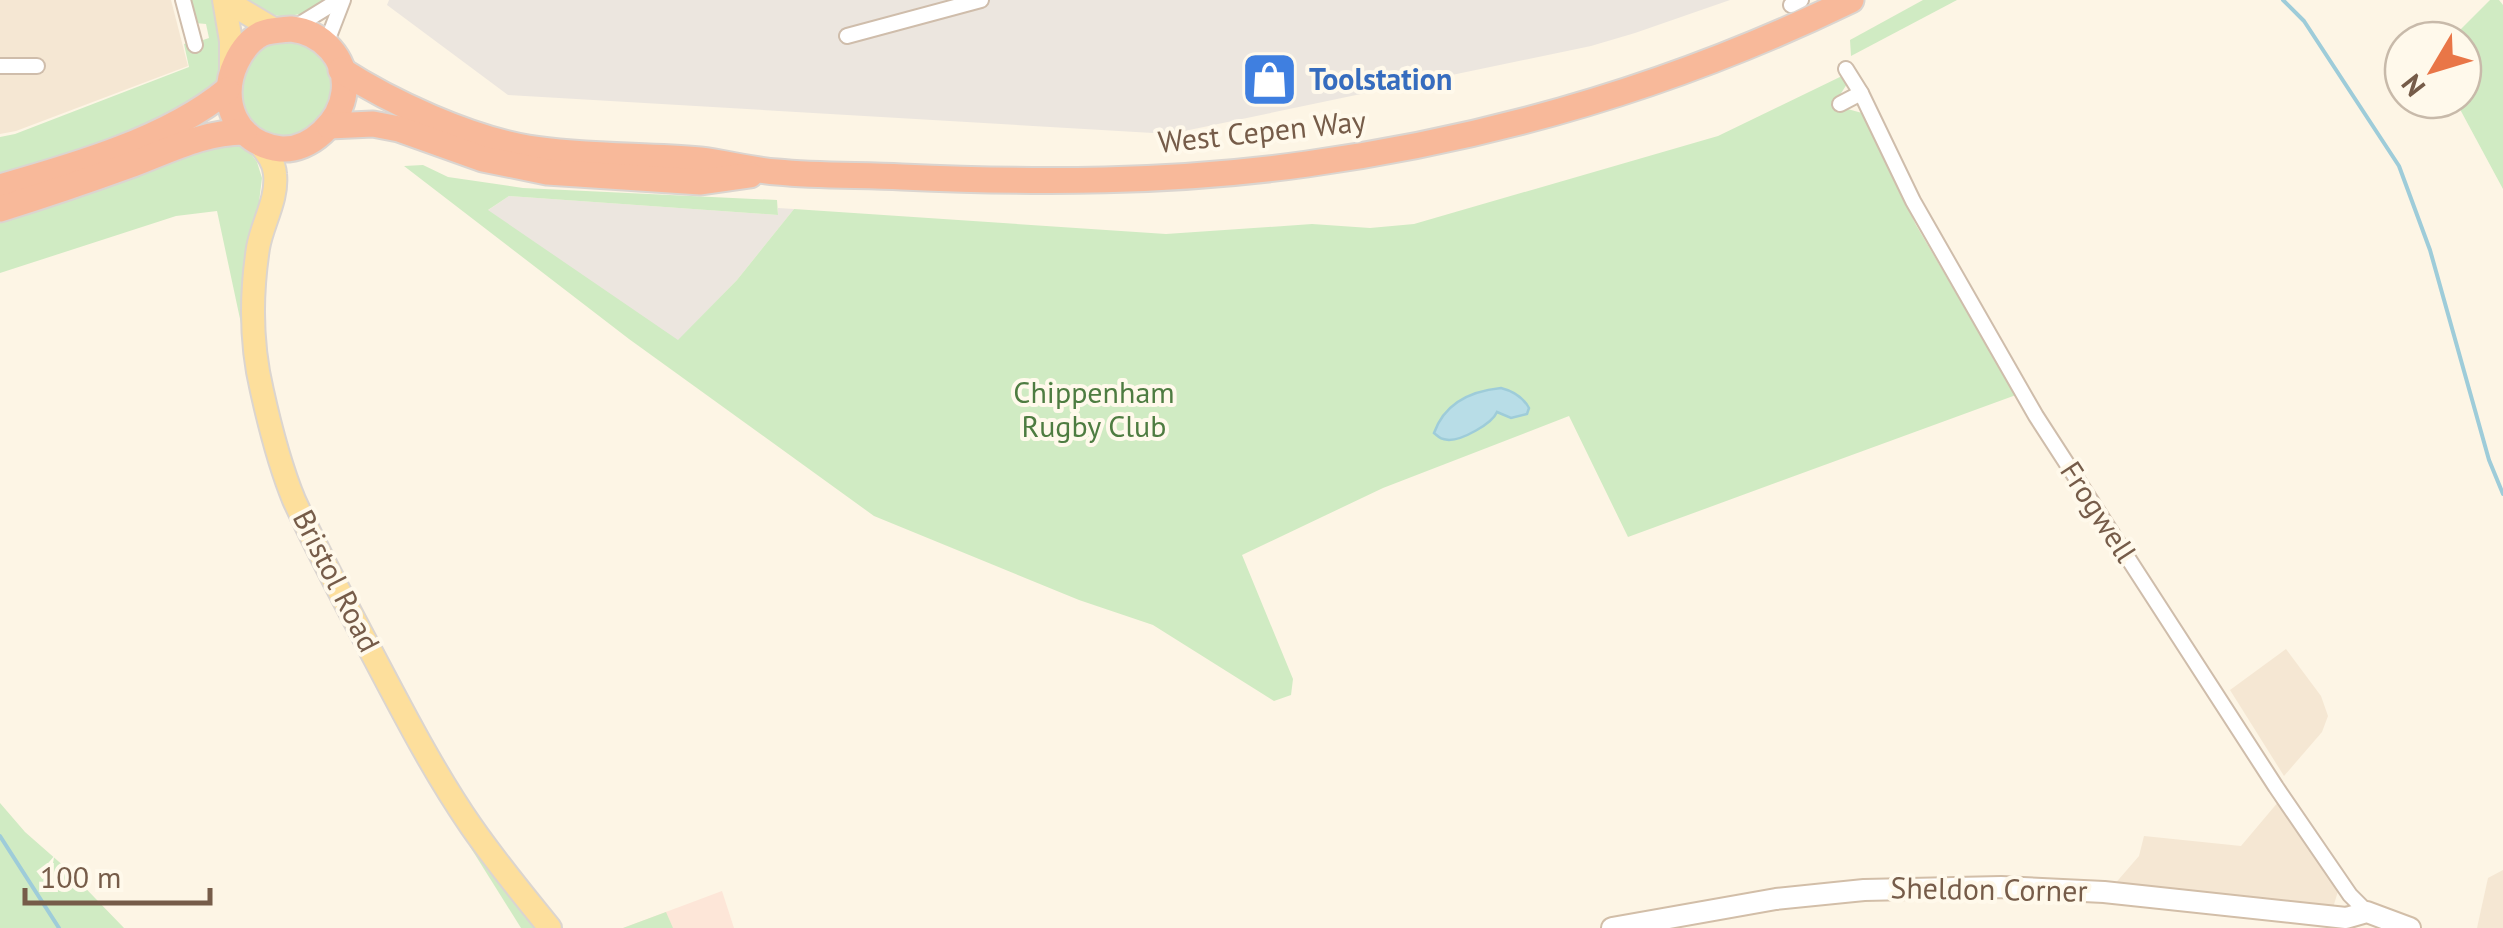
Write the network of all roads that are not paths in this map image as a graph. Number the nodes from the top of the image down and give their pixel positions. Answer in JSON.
{"nodes":[{"id":1,"x":183,"y":0,"type":"edge"},
{"id":2,"x":225,"y":0,"type":"edge"},
{"id":3,"x":341,"y":0,"type":"edge"},
{"id":4,"x":981,"y":0,"type":"edge"},
{"id":5,"x":1851,"y":0,"type":"edge"},
{"id":6,"x":283,"y":30,"type":"junction"},
{"id":7,"x":198,"y":36,"type":"dead end"},
{"id":8,"x":847,"y":36,"type":"dead end"},
{"id":9,"x":326,"y":44,"type":"junction"},
{"id":10,"x":5,"y":66,"type":"edge"},
{"id":11,"x":37,"y":66,"type":"dead end"},
{"id":12,"x":1846,"y":69,"type":"dead end"},
{"id":13,"x":342,"y":70,"type":"junction"},
{"id":14,"x":229,"y":82,"type":"junction"},
{"id":15,"x":1861,"y":93,"type":"junction"},
{"id":16,"x":1840,"y":104,"type":"dead end"},
{"id":17,"x":329,"y":126,"type":"junction"},
{"id":18,"x":251,"y":137,"type":"junction"},
{"id":19,"x":306,"y":144,"type":"junction"},
{"id":20,"x":775,"y":172,"type":"junction"},
{"id":21,"x":0,"y":187,"type":"edge"},
{"id":22,"x":275,"y":189,"type":"junction"},
{"id":23,"x":0,"y":208,"type":"edge"},
{"id":24,"x":2367,"y":912,"type":"junction"},
{"id":25,"x":550,"y":928,"type":"edge"},
{"id":26,"x":1612,"y":928,"type":"edge"},
{"id":27,"x":2410,"y":928,"type":"edge"}],
"edges":[{"from":1,"to":7,"type":"street"},
{"from":2,"to":6,"type":"main road"},
{"from":2,"to":14,"type":"main road"},
{"from":3,"to":6,"type":"street"},
{"from":3,"to":9,"type":"street"},
{"from":4,"to":8,"type":"street"},
{"from":5,"to":20,"type":"highway","name":"West Cepen Way"},
{"from":6,"to":9,"type":"highway"},
{"from":6,"to":14,"type":"highway"},
{"from":9,"to":13,"type":"highway"},
{"from":10,"to":11,"type":"street"},
{"from":12,"to":15,"type":"street","name":"Frogwell"},
{"from":13,"to":17,"type":"highway"},
{"from":13,"to":20,"type":"highway","name":"West Cepen Way"},
{"from":14,"to":18,"type":"highway"},
{"from":14,"to":21,"type":"highway"},
{"from":15,"to":16,"type":"street"},
{"from":15,"to":24,"type":"street","name":"Frogwell"},
{"from":17,"to":19,"type":"highway"},
{"from":17,"to":20,"type":"highway","name":"West Cepen Way"},
{"from":18,"to":19,"type":"highway"},
{"from":18,"to":22,"type":"main road"},
{"from":18,"to":23,"type":"highway"},
{"from":19,"to":22,"type":"main road","name":"Bristol Road"},
{"from":22,"to":25,"type":"main road","name":"Bristol Road"},
{"from":24,"to":26,"type":"street","name":"Sheldon Corner"},
{"from":24,"to":27,"type":"street"}]}
